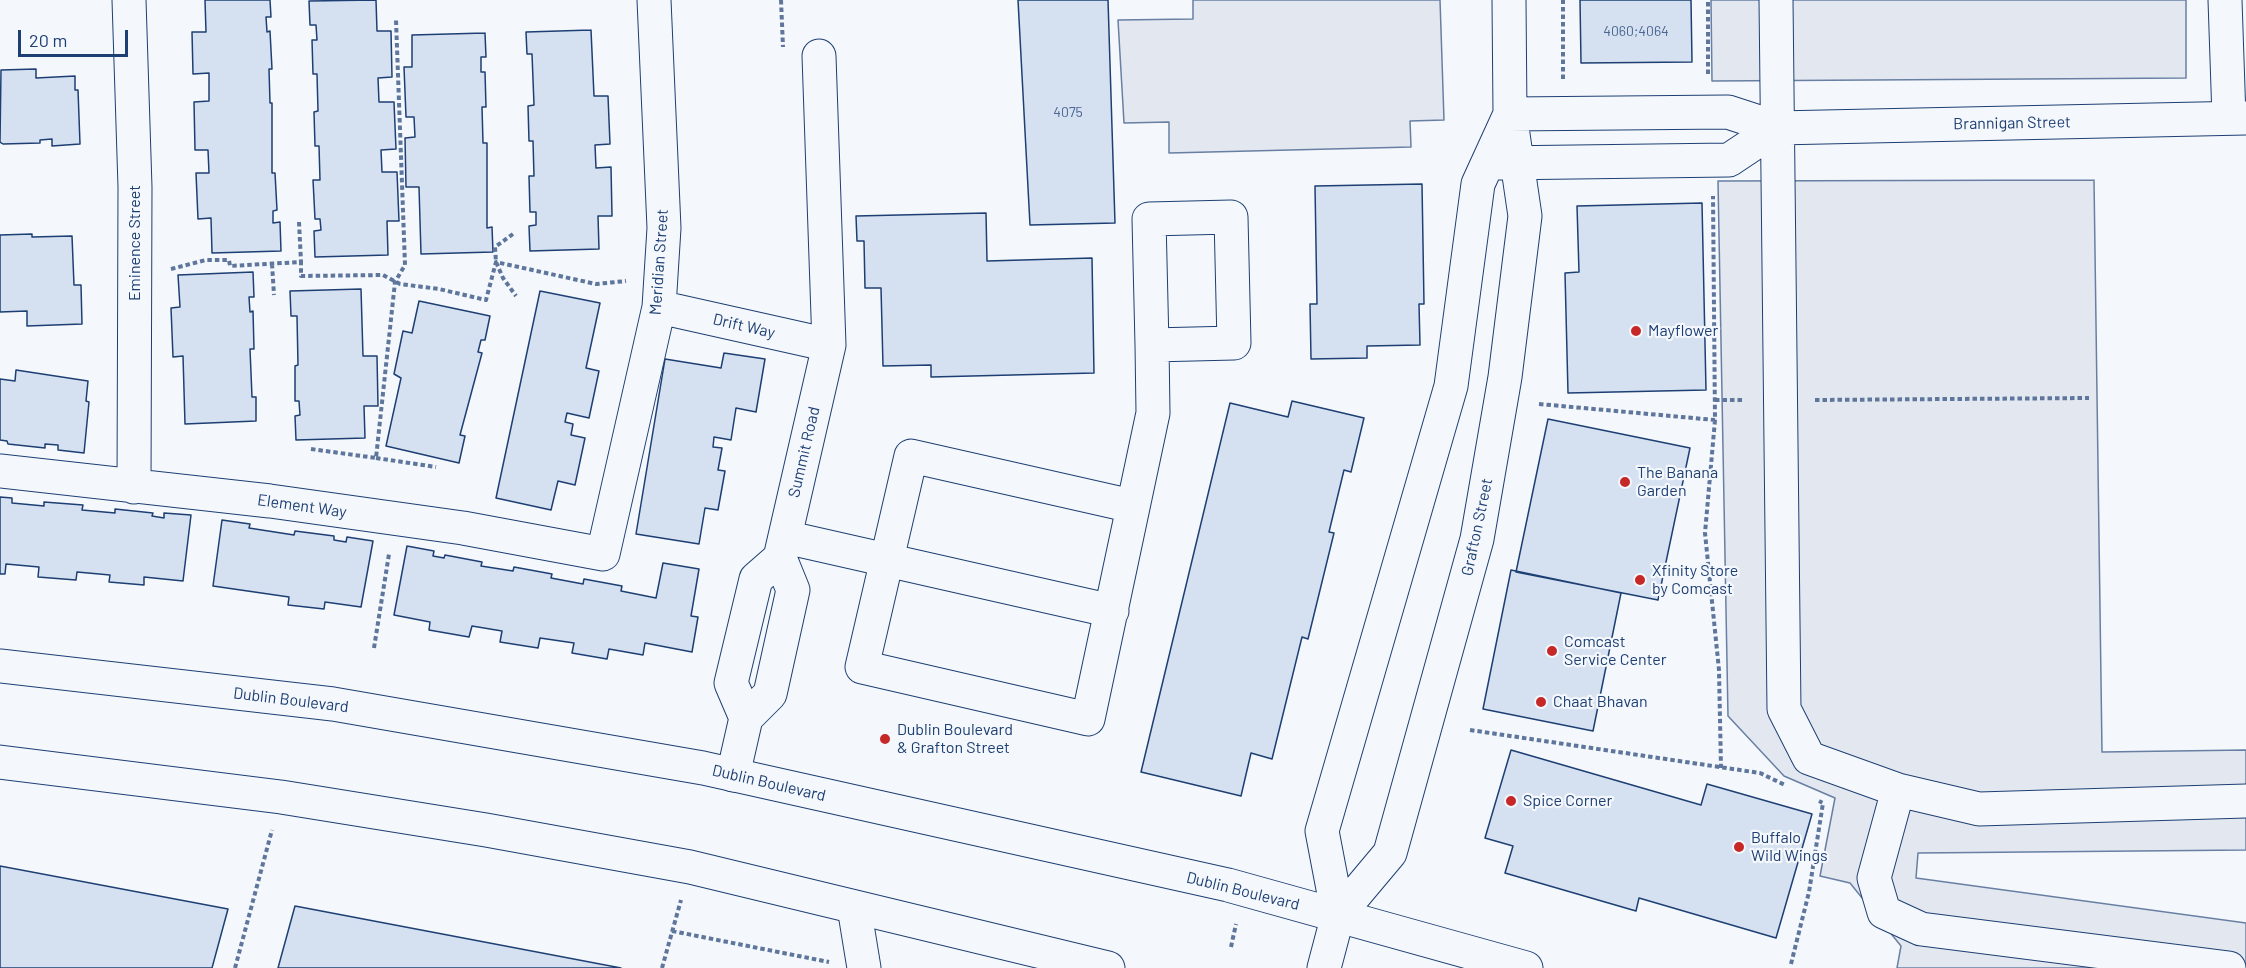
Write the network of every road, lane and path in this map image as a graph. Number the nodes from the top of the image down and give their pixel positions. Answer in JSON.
{"nodes":[{"id":1,"x":129,"y":0,"type":"edge"},
{"id":2,"x":654,"y":0,"type":"edge"},
{"id":3,"x":1509,"y":0,"type":"edge"},
{"id":4,"x":1563,"y":0,"type":"edge"},
{"id":5,"x":1708,"y":0,"type":"edge"},
{"id":6,"x":1776,"y":0,"type":"edge"},
{"id":7,"x":2225,"y":0,"type":"edge"},
{"id":8,"x":396,"y":20,"type":"dead end"},
{"id":9,"x":819,"y":56,"type":"dead end"},
{"id":10,"x":1708,"y":74,"type":"dead end"},
{"id":11,"x":1563,"y":77,"type":"dead end"},
{"id":12,"x":1510,"y":114,"type":"junction"},
{"id":13,"x":2238,"y":118,"type":"edge"},
{"id":14,"x":1778,"y":128,"type":"junction"},
{"id":15,"x":1503,"y":163,"type":"junction"},
{"id":16,"x":1713,"y":192,"type":"dead end"},
{"id":17,"x":299,"y":222,"type":"dead end"},
{"id":18,"x":513,"y":234,"type":"dead end"},
{"id":19,"x":301,"y":262,"type":"junction"},
{"id":20,"x":496,"y":262,"type":"junction"},
{"id":21,"x":272,"y":264,"type":"junction"},
{"id":22,"x":161,"y":271,"type":"dead end"},
{"id":23,"x":628,"y":281,"type":"dead end"},
{"id":24,"x":395,"y":282,"type":"junction"},
{"id":25,"x":274,"y":295,"type":"dead end"},
{"id":26,"x":516,"y":296,"type":"dead end"},
{"id":27,"x":659,"y":307,"type":"junction"},
{"id":28,"x":829,"y":345,"type":"junction"},
{"id":29,"x":1152,"y":345,"type":"junction"},
{"id":30,"x":2089,"y":398,"type":"dead end"},
{"id":31,"x":1715,"y":400,"type":"junction"},
{"id":32,"x":1781,"y":400,"type":"junction"},
{"id":33,"x":1539,"y":404,"type":"dead end"},
{"id":34,"x":1715,"y":420,"type":"junction"},
{"id":35,"x":311,"y":449,"type":"dead end"},
{"id":36,"x":376,"y":458,"type":"junction"},
{"id":37,"x":436,"y":467,"type":"dead end"},
{"id":38,"x":0,"y":471,"type":"edge"},
{"id":39,"x":134,"y":487,"type":"junction"},
{"id":40,"x":1132,"y":506,"type":"junction"},
{"id":41,"x":782,"y":547,"type":"junction"},
{"id":42,"x":390,"y":550,"type":"dead end"},
{"id":43,"x":603,"y":554,"type":"joint"},
{"id":44,"x":887,"y":560,"type":"junction"},
{"id":45,"x":1112,"y":612,"type":"junction"},
{"id":46,"x":374,"y":648,"type":"dead end"},
{"id":47,"x":0,"y":666,"type":"edge"},
{"id":48,"x":0,"y":685,"type":"edge"},
{"id":49,"x":205,"y":690,"type":"junction"},
{"id":50,"x":1470,"y":730,"type":"dead end"},
{"id":51,"x":0,"y":762,"type":"edge"},
{"id":52,"x":1721,"y":768,"type":"junction"},
{"id":53,"x":733,"y":775,"type":"junction"},
{"id":54,"x":1791,"y":788,"type":"dead end"},
{"id":55,"x":1898,"y":790,"type":"junction"},
{"id":56,"x":281,"y":797,"type":"junction"},
{"id":57,"x":1812,"y":798,"type":"dead end"},
{"id":58,"x":2246,"y":801,"type":"edge"},
{"id":59,"x":690,"y":867,"type":"junction"},
{"id":60,"x":854,"y":907,"type":"junction"},
{"id":61,"x":1338,"y":915,"type":"junction"},
{"id":62,"x":1236,"y":924,"type":"dead end"},
{"id":63,"x":672,"y":931,"type":"junction"},
{"id":64,"x":1231,"y":947,"type":"dead end"},
{"id":65,"x":1049,"y":952,"type":"junction"},
{"id":66,"x":1791,"y":964,"type":"dead end"},
{"id":67,"x":848,"y":966,"type":"edge"},
{"id":68,"x":235,"y":968,"type":"edge"},
{"id":69,"x":662,"y":968,"type":"edge"},
{"id":70,"x":1021,"y":968,"type":"edge"},
{"id":71,"x":1108,"y":968,"type":"edge"},
{"id":72,"x":1324,"y":968,"type":"edge"},
{"id":73,"x":1526,"y":968,"type":"edge"},
{"id":74,"x":2229,"y":968,"type":"edge"}],
"edges":[{"from":1,"to":39,"type":"street","name":"Eminence Street"},
{"from":2,"to":27,"type":"street","name":"Meridian Street"},
{"from":3,"to":12,"type":"street","name":"Grafton Street"},
{"from":4,"to":11,"type":"path"},
{"from":5,"to":10,"type":"path"},
{"from":6,"to":14,"type":"street"},
{"from":7,"to":13,"type":"street"},
{"from":8,"to":24,"type":"path"},
{"from":9,"to":28,"type":"street","name":"Summit Road"},
{"from":12,"to":14,"type":"street","name":"Brannigan Street"},
{"from":12,"to":15,"type":"street","name":"Grafton Street"},
{"from":13,"to":14,"type":"street","name":"Brannigan Street"},
{"from":14,"to":15,"type":"street"},
{"from":14,"to":32,"type":"street"},
{"from":15,"to":61,"type":"street","name":"Grafton Street"},
{"from":15,"to":61,"type":"street","name":"Grafton Street"},
{"from":16,"to":31,"type":"path"},
{"from":17,"to":19,"type":"path"},
{"from":18,"to":20,"type":"path"},
{"from":19,"to":21,"type":"path"},
{"from":19,"to":24,"type":"path"},
{"from":20,"to":23,"type":"path"},
{"from":20,"to":24,"type":"path"},
{"from":20,"to":26,"type":"path"},
{"from":21,"to":22,"type":"path"},
{"from":21,"to":25,"type":"path"},
{"from":24,"to":36,"type":"path"},
{"from":27,"to":28,"type":"street","name":"Drift Way"},
{"from":27,"to":43,"type":"street","name":"Meridian Street"},
{"from":28,"to":41,"type":"street","name":"Summit Road"},
{"from":29,"to":29,"type":"street"},
{"from":29,"to":40,"type":"street"},
{"from":30,"to":32,"type":"path"},
{"from":31,"to":32,"type":"path"},
{"from":31,"to":34,"type":"path"},
{"from":32,"to":55,"type":"street"},
{"from":33,"to":34,"type":"path"},
{"from":34,"to":52,"type":"path"},
{"from":35,"to":36,"type":"path"},
{"from":36,"to":37,"type":"path"},
{"from":38,"to":39,"type":"street","name":"Element Way"},
{"from":39,"to":43,"type":"street","name":"Element Way"},
{"from":40,"to":44,"type":"street"},
{"from":40,"to":45,"type":"street"},
{"from":41,"to":44,"type":"street"},
{"from":41,"to":53,"type":"street"},
{"from":42,"to":46,"type":"path"},
{"from":44,"to":45,"type":"street"},
{"from":44,"to":45,"type":"street"},
{"from":47,"to":49,"type":"street","name":"Dublin Boulevard"},
{"from":48,"to":49,"type":"street"},
{"from":49,"to":53,"type":"street","name":"Dublin Boulevard"},
{"from":50,"to":52,"type":"path"},
{"from":51,"to":56,"type":"street"},
{"from":52,"to":54,"type":"path"},
{"from":53,"to":61,"type":"street","name":"Dublin Boulevard"},
{"from":55,"to":58,"type":"street"},
{"from":55,"to":74,"type":"street"},
{"from":56,"to":59,"type":"street"},
{"from":56,"to":68,"type":"path"},
{"from":57,"to":66,"type":"path"},
{"from":59,"to":60,"type":"street"},
{"from":59,"to":63,"type":"path"},
{"from":60,"to":65,"type":"street"},
{"from":60,"to":67,"type":"street"},
{"from":61,"to":72,"type":"street","name":"Grafton Street"},
{"from":61,"to":73,"type":"street","name":"Dublin Boulevard"},
{"from":62,"to":64,"type":"path"},
{"from":63,"to":67,"type":"path"},
{"from":63,"to":69,"type":"path"},
{"from":65,"to":70,"type":"street"},
{"from":65,"to":71,"type":"street"}]}
